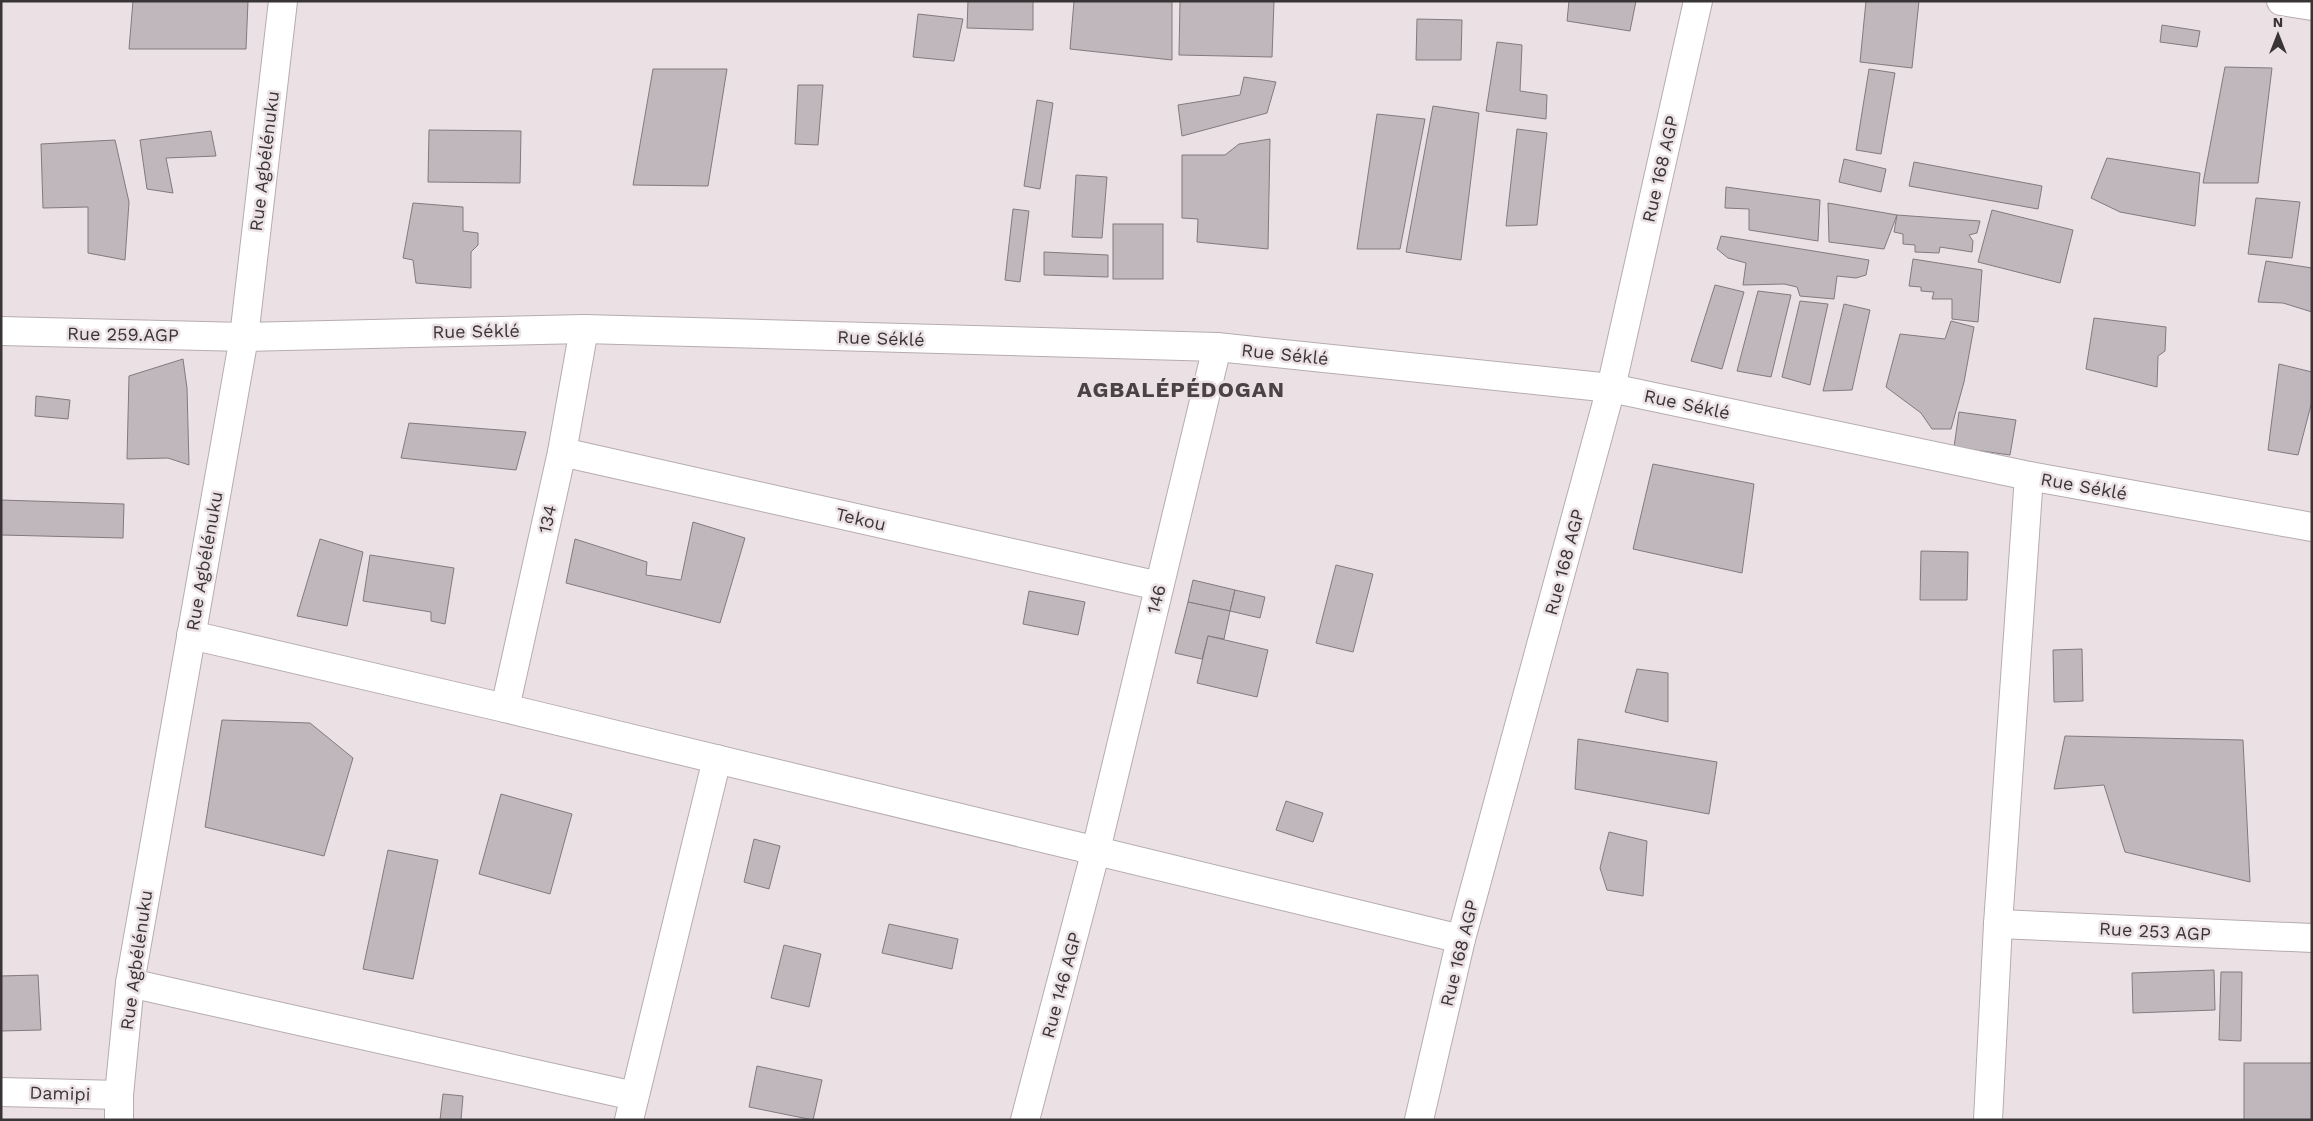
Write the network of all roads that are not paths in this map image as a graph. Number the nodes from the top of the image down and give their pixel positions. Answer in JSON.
{"nodes":[{"id":1,"x":282,"y":1,"type":"edge"},
{"id":2,"x":1698,"y":1,"type":"edge"},
{"id":3,"x":2281,"y":1,"type":"edge"},
{"id":4,"x":2312,"y":6,"type":"edge"},
{"id":5,"x":584,"y":329,"type":"junction"},
{"id":6,"x":1,"y":331,"type":"edge"},
{"id":7,"x":244,"y":337,"type":"junction"},
{"id":8,"x":1217,"y":348,"type":"junction"},
{"id":9,"x":1611,"y":388,"type":"junction"},
{"id":10,"x":562,"y":452,"type":"junction"},
{"id":11,"x":2029,"y":476,"type":"junction"},
{"id":12,"x":2312,"y":527,"type":"edge"},
{"id":13,"x":1159,"y":586,"type":"junction"},
{"id":14,"x":191,"y":635,"type":"junction"},
{"id":15,"x":505,"y":708,"type":"junction"},
{"id":16,"x":717,"y":759,"type":"junction"},
{"id":17,"x":1096,"y":850,"type":"junction"},
{"id":18,"x":1998,"y":924,"type":"junction"},
{"id":19,"x":2312,"y":938,"type":"edge"},
{"id":20,"x":1461,"y":939,"type":"junction"},
{"id":21,"x":130,"y":983,"type":"junction"},
{"id":22,"x":1,"y":1092,"type":"edge"},
{"id":23,"x":119,"y":1108,"type":"edge"},
{"id":24,"x":632,"y":1108,"type":"edge"},
{"id":25,"x":1025,"y":1120,"type":"edge"},
{"id":26,"x":1419,"y":1120,"type":"edge"},
{"id":27,"x":1988,"y":1120,"type":"edge"}],
"edges":[{"from":1,"to":7,"type":"street","name":"Rue Agbélénuku"},
{"from":2,"to":9,"type":"street","name":"Rue 168 AGP"},
{"from":3,"to":4,"type":"street"},
{"from":5,"to":7,"type":"street","name":"Rue Séklé"},
{"from":5,"to":8,"type":"street","name":"Rue Séklé"},
{"from":5,"to":10,"type":"street","name":"134"},
{"from":6,"to":7,"type":"street","name":"Rue 259.AGP"},
{"from":7,"to":14,"type":"street","name":"Rue Agbélénuku"},
{"from":8,"to":9,"type":"street","name":"Rue Séklé"},
{"from":8,"to":13,"type":"street","name":"146"},
{"from":9,"to":11,"type":"street","name":"Rue Séklé"},
{"from":9,"to":20,"type":"street","name":"Rue 168 AGP"},
{"from":10,"to":13,"type":"street","name":"Tekou"},
{"from":10,"to":15,"type":"street","name":"134"},
{"from":11,"to":12,"type":"street","name":"Rue Séklé"},
{"from":11,"to":18,"type":"street"},
{"from":13,"to":17,"type":"street","name":"146"},
{"from":14,"to":15,"type":"street"},
{"from":14,"to":21,"type":"street","name":"Rue Agbélénuku"},
{"from":15,"to":16,"type":"street"},
{"from":16,"to":17,"type":"street"},
{"from":16,"to":24,"type":"street"},
{"from":17,"to":20,"type":"street"},
{"from":17,"to":25,"type":"street","name":"Rue 146 AGP"},
{"from":18,"to":19,"type":"street","name":"Rue 253 AGP"},
{"from":18,"to":27,"type":"street"},
{"from":20,"to":26,"type":"street","name":"Rue 168 AGP"},
{"from":21,"to":23,"type":"street","name":"Rue Agbélénuku"},
{"from":21,"to":24,"type":"street"},
{"from":22,"to":23,"type":"street","name":"Damipi"}]}
